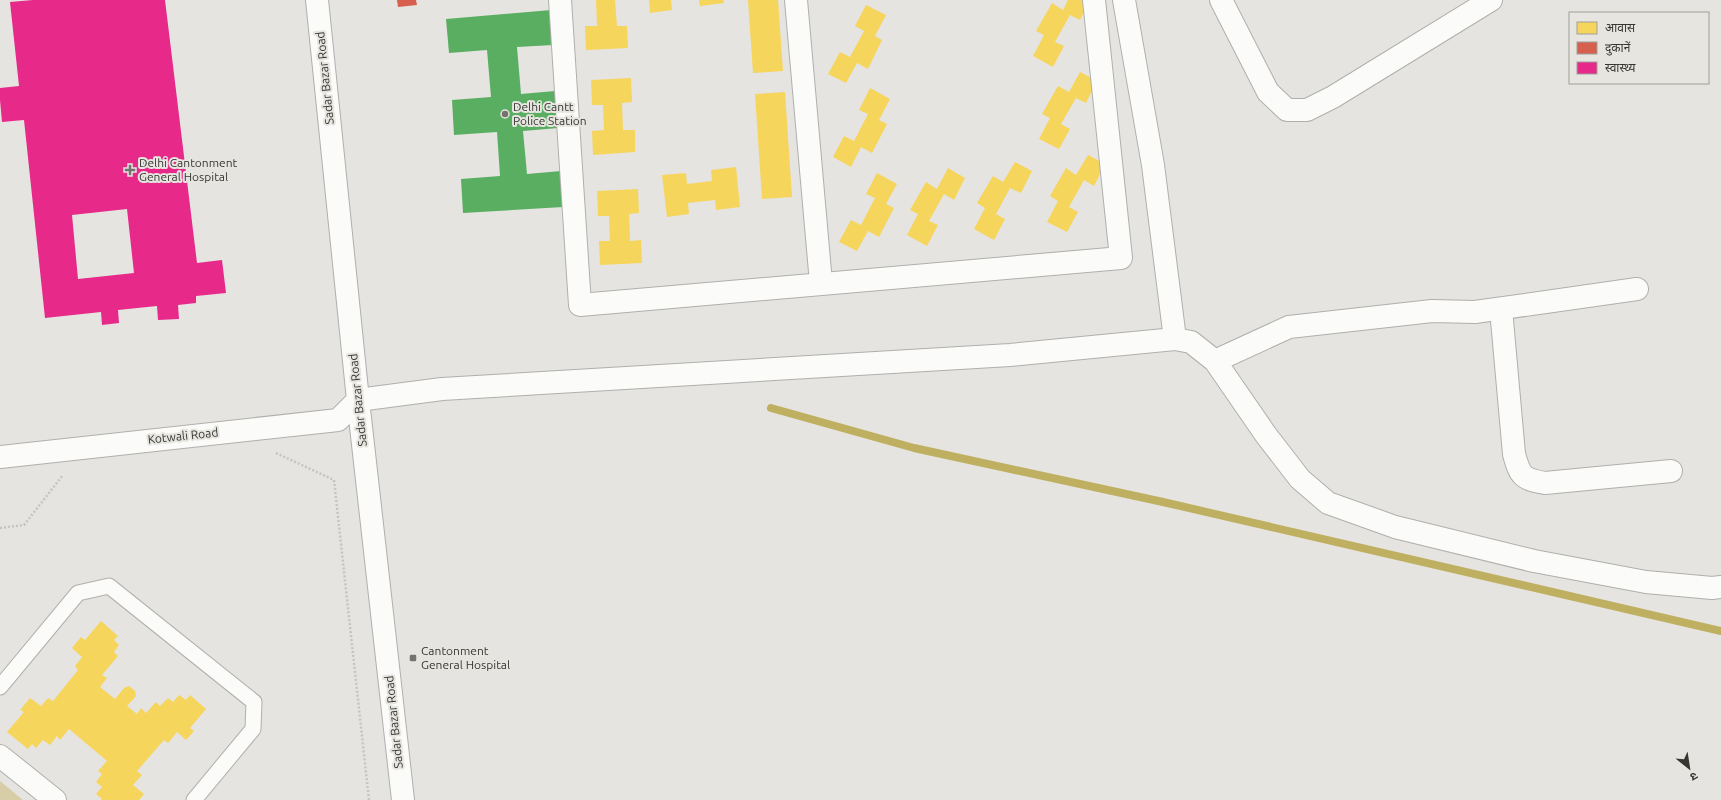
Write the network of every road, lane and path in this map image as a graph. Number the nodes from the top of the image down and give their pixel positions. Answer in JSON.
{"nodes":[{"id":1,"x":317,"y":0,"type":"edge"},
{"id":2,"x":560,"y":0,"type":"edge"},
{"id":3,"x":796,"y":0,"type":"edge"},
{"id":4,"x":1094,"y":0,"type":"edge"},
{"id":5,"x":1124,"y":0,"type":"edge"},
{"id":6,"x":1222,"y":0,"type":"edge"},
{"id":7,"x":1491,"y":0,"type":"edge"},
{"id":8,"x":821,"y":283,"type":"junction"},
{"id":9,"x":1637,"y":289,"type":"dead end"},
{"id":10,"x":1502,"y":309,"type":"junction"},
{"id":11,"x":1175,"y":339,"type":"junction"},
{"id":12,"x":1215,"y":361,"type":"junction"},
{"id":13,"x":358,"y":400,"type":"junction"},
{"id":14,"x":270,"y":454,"type":"dead end"},
{"id":15,"x":0,"y":457,"type":"edge"},
{"id":16,"x":1671,"y":471,"type":"dead end"},
{"id":17,"x":64,"y":473,"type":"dead end"},
{"id":18,"x":0,"y":528,"type":"edge"},
{"id":19,"x":1721,"y":587,"type":"edge"},
{"id":20,"x":0,"y":687,"type":"edge"},
{"id":21,"x":0,"y":756,"type":"edge"},
{"id":22,"x":54,"y":800,"type":"edge"},
{"id":23,"x":194,"y":800,"type":"edge"},
{"id":24,"x":369,"y":800,"type":"edge"},
{"id":25,"x":403,"y":800,"type":"edge"}],
"edges":[{"from":1,"to":13,"type":"street","name":"Sadar Bazar Road"},
{"from":2,"to":8,"type":"street"},
{"from":3,"to":8,"type":"street"},
{"from":4,"to":8,"type":"street"},
{"from":5,"to":11,"type":"street"},
{"from":6,"to":7,"type":"street"},
{"from":9,"to":10,"type":"street"},
{"from":10,"to":12,"type":"street"},
{"from":10,"to":16,"type":"street"},
{"from":11,"to":12,"type":"street"},
{"from":11,"to":13,"type":"street"},
{"from":12,"to":19,"type":"street"},
{"from":13,"to":15,"type":"street","name":"Kotwali Road"},
{"from":13,"to":25,"type":"street","name":"Sadar Bazar Road"},
{"from":14,"to":24,"type":"path"},
{"from":17,"to":18,"type":"path"},
{"from":20,"to":23,"type":"lane"},
{"from":21,"to":22,"type":"street"}]}
